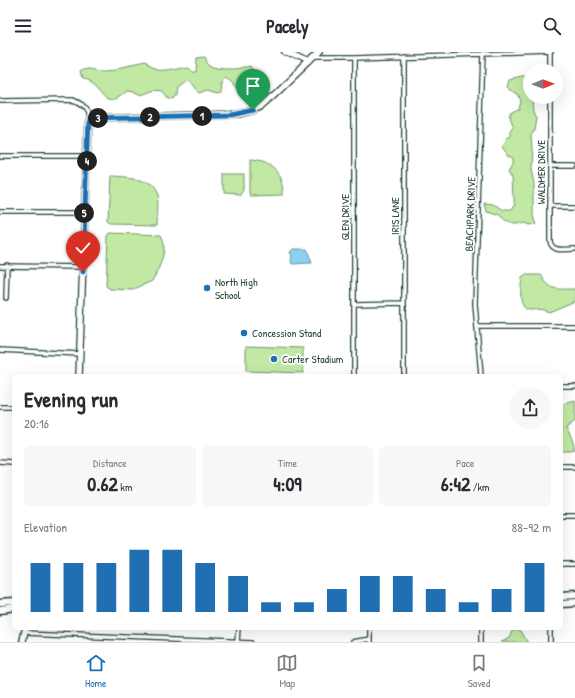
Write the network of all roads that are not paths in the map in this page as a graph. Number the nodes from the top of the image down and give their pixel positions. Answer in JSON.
{"nodes":[{"id":1,"x":285,"y":52,"type":"edge"},
{"id":2,"x":319,"y":52,"type":"edge"},
{"id":3,"x":551,"y":52,"type":"edge"},
{"id":4,"x":483,"y":53,"type":"edge"},
{"id":5,"x":404,"y":56,"type":"junction"},
{"id":6,"x":313,"y":58,"type":"junction"},
{"id":7,"x":354,"y":58,"type":"junction"},
{"id":8,"x":308,"y":63,"type":"junction"},
{"id":9,"x":550,"y":64,"type":"edge"},
{"id":10,"x":0,"y":102,"type":"edge"},
{"id":11,"x":550,"y":104,"type":"edge"},
{"id":12,"x":88,"y":118,"type":"junction"},
{"id":13,"x":0,"y":156,"type":"edge"},
{"id":14,"x":87,"y":156,"type":"junction"},
{"id":15,"x":550,"y":166,"type":"junction"},
{"id":16,"x":575,"y":166,"type":"edge"},
{"id":17,"x":550,"y":206,"type":"junction"},
{"id":18,"x":575,"y":206,"type":"edge"},
{"id":19,"x":0,"y":212,"type":"edge"},
{"id":20,"x":84,"y":212,"type":"junction"},
{"id":21,"x":575,"y":249,"type":"edge"},
{"id":22,"x":7,"y":265,"type":"junction"},
{"id":23,"x":0,"y":266,"type":"edge"},
{"id":24,"x":83,"y":267,"type":"junction"},
{"id":25,"x":6,"y":298,"type":"dead end"},
{"id":26,"x":404,"y":303,"type":"junction"},
{"id":27,"x":354,"y":304,"type":"junction"},
{"id":28,"x":477,"y":326,"type":"junction"},
{"id":29,"x":575,"y":326,"type":"edge"},
{"id":30,"x":0,"y":350,"type":"edge"},
{"id":31,"x":80,"y":354,"type":"junction"},
{"id":32,"x":79,"y":374,"type":"edge"},
{"id":33,"x":354,"y":374,"type":"edge"},
{"id":34,"x":404,"y":374,"type":"edge"},
{"id":35,"x":481,"y":374,"type":"edge"},
{"id":36,"x":563,"y":386,"type":"edge"},
{"id":37,"x":575,"y":386,"type":"edge"},
{"id":38,"x":0,"y":407,"type":"edge"},
{"id":39,"x":12,"y":407,"type":"edge"},
{"id":40,"x":0,"y":463,"type":"edge"},
{"id":41,"x":12,"y":464,"type":"edge"},
{"id":42,"x":563,"y":467,"type":"edge"},
{"id":43,"x":575,"y":467,"type":"edge"},
{"id":44,"x":563,"y":515,"type":"edge"},
{"id":45,"x":575,"y":515,"type":"edge"},
{"id":46,"x":563,"y":564,"type":"edge"},
{"id":47,"x":575,"y":564,"type":"edge"},
{"id":48,"x":575,"y":596,"type":"edge"},
{"id":49,"x":563,"y":597,"type":"edge"},
{"id":50,"x":12,"y":603,"type":"edge"},
{"id":51,"x":575,"y":603,"type":"edge"},
{"id":52,"x":0,"y":604,"type":"edge"},
{"id":53,"x":563,"y":604,"type":"edge"},
{"id":54,"x":12,"y":609,"type":"edge"},
{"id":55,"x":0,"y":611,"type":"edge"},
{"id":56,"x":24,"y":630,"type":"edge"},
{"id":57,"x":239,"y":630,"type":"edge"},
{"id":58,"x":481,"y":630,"type":"edge"},
{"id":59,"x":551,"y":630,"type":"edge"},
{"id":60,"x":369,"y":640,"type":"edge"},
{"id":61,"x":238,"y":641,"type":"edge"},
{"id":62,"x":22,"y":642,"type":"edge"},
{"id":63,"x":253,"y":642,"type":"edge"},
{"id":64,"x":353,"y":642,"type":"edge"},
{"id":65,"x":481,"y":642,"type":"edge"},
{"id":66,"x":552,"y":642,"type":"edge"}],
"edges":[{"from":1,"to":8,"type":"street"},
{"from":2,"to":6,"type":"street"},
{"from":3,"to":4,"type":"street"},
{"from":3,"to":9,"type":"street"},
{"from":4,"to":5,"type":"street"},
{"from":4,"to":28,"type":"street","name":"BEACHPARK DRIVE"},
{"from":5,"to":7,"type":"street"},
{"from":5,"to":26,"type":"street","name":"IRIS LANE"},
{"from":6,"to":7,"type":"street"},
{"from":6,"to":8,"type":"street"},
{"from":7,"to":27,"type":"street","name":"GLEN DRIVE"},
{"from":8,"to":12,"type":"street"},
{"from":10,"to":12,"type":"street"},
{"from":11,"to":15,"type":"street","name":"WALDMER DRIVE"},
{"from":12,"to":14,"type":"street"},
{"from":13,"to":14,"type":"street"},
{"from":14,"to":20,"type":"street"},
{"from":15,"to":16,"type":"street"},
{"from":15,"to":17,"type":"street","name":"WALDMER DRIVE"},
{"from":17,"to":18,"type":"street"},
{"from":17,"to":21,"type":"street","name":"WALDMER DRIVE"},
{"from":19,"to":20,"type":"street"},
{"from":20,"to":24,"type":"street"},
{"from":22,"to":23,"type":"street"},
{"from":22,"to":24,"type":"street"},
{"from":22,"to":25,"type":"street"},
{"from":24,"to":31,"type":"street"},
{"from":26,"to":27,"type":"street"},
{"from":26,"to":34,"type":"street","name":"IRIS LANE"},
{"from":27,"to":33,"type":"street","name":"GLEN DRIVE"},
{"from":28,"to":29,"type":"street"},
{"from":28,"to":35,"type":"street","name":"BEACHPARK DRIVE"},
{"from":30,"to":31,"type":"street"},
{"from":31,"to":32,"type":"street"},
{"from":36,"to":37,"type":"street"},
{"from":38,"to":39,"type":"street"},
{"from":40,"to":41,"type":"street"},
{"from":42,"to":43,"type":"street"},
{"from":44,"to":45,"type":"street"},
{"from":46,"to":47,"type":"street"},
{"from":48,"to":49,"type":"main road"},
{"from":50,"to":52,"type":"main road"},
{"from":51,"to":53,"type":"main road"},
{"from":54,"to":55,"type":"main road"},
{"from":56,"to":61,"type":"street"},
{"from":56,"to":62,"type":"street"},
{"from":57,"to":61,"type":"street"},
{"from":58,"to":65,"type":"street"},
{"from":59,"to":66,"type":"street"},
{"from":60,"to":64,"type":"street"},
{"from":61,"to":63,"type":"street"}]}
